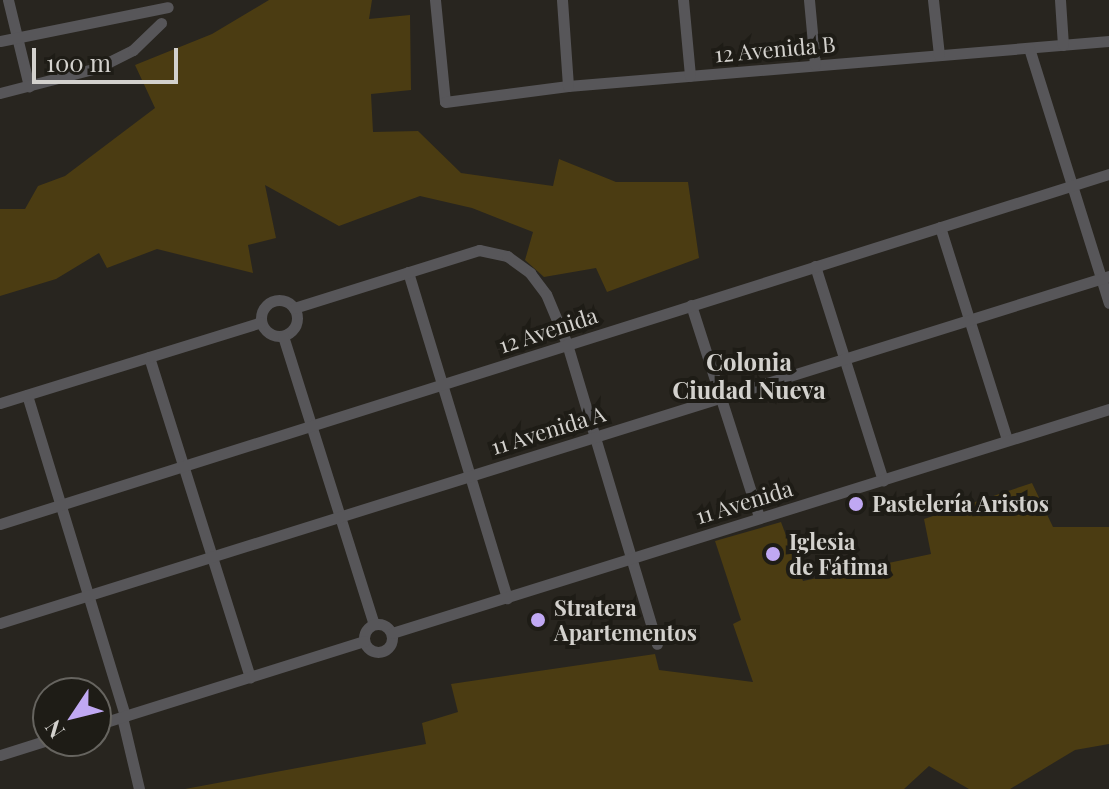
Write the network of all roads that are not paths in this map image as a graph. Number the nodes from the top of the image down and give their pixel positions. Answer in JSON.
{"nodes":[{"id":1,"x":8,"y":0,"type":"edge"},
{"id":2,"x":435,"y":0,"type":"edge"},
{"id":3,"x":562,"y":0,"type":"edge"},
{"id":4,"x":683,"y":0,"type":"edge"},
{"id":5,"x":809,"y":0,"type":"edge"},
{"id":6,"x":933,"y":0,"type":"edge"},
{"id":7,"x":1060,"y":0,"type":"edge"},
{"id":8,"x":165,"y":12,"type":"edge"},
{"id":9,"x":16,"y":37,"type":"junction"},
{"id":10,"x":0,"y":41,"type":"edge"},
{"id":11,"x":1109,"y":41,"type":"edge"},
{"id":12,"x":1063,"y":45,"type":"junction"},
{"id":13,"x":1029,"y":48,"type":"junction"},
{"id":14,"x":939,"y":55,"type":"junction"},
{"id":15,"x":815,"y":65,"type":"junction"},
{"id":16,"x":690,"y":76,"type":"junction"},
{"id":17,"x":29,"y":86,"type":"junction"},
{"id":18,"x":568,"y":86,"type":"junction"},
{"id":19,"x":0,"y":93,"type":"edge"},
{"id":20,"x":1109,"y":174,"type":"edge"},
{"id":21,"x":1073,"y":186,"type":"junction"},
{"id":22,"x":940,"y":227,"type":"junction"},
{"id":23,"x":815,"y":266,"type":"junction"},
{"id":24,"x":408,"y":272,"type":"junction"},
{"id":25,"x":1105,"y":278,"type":"edge"},
{"id":26,"x":1109,"y":303,"type":"edge"},
{"id":27,"x":691,"y":305,"type":"junction"},
{"id":28,"x":294,"y":308,"type":"junction"},
{"id":29,"x":970,"y":319,"type":"junction"},
{"id":30,"x":261,"y":322,"type":"junction"},
{"id":31,"x":283,"y":336,"type":"junction"},
{"id":32,"x":567,"y":344,"type":"junction"},
{"id":33,"x":149,"y":357,"type":"junction"},
{"id":34,"x":846,"y":357,"type":"junction"},
{"id":35,"x":443,"y":385,"type":"junction"},
{"id":36,"x":27,"y":395,"type":"junction"},
{"id":37,"x":721,"y":397,"type":"junction"},
{"id":38,"x":0,"y":403,"type":"edge"},
{"id":39,"x":1109,"y":409,"type":"edge"},
{"id":40,"x":312,"y":426,"type":"junction"},
{"id":41,"x":596,"y":436,"type":"junction"},
{"id":42,"x":1007,"y":440,"type":"junction"},
{"id":43,"x":184,"y":466,"type":"junction"},
{"id":44,"x":471,"y":475,"type":"junction"},
{"id":45,"x":883,"y":480,"type":"junction"},
{"id":46,"x":59,"y":506,"type":"junction"},
{"id":47,"x":342,"y":515,"type":"junction"},
{"id":48,"x":759,"y":517,"type":"junction"},
{"id":49,"x":0,"y":524,"type":"edge"},
{"id":50,"x":211,"y":556,"type":"junction"},
{"id":51,"x":634,"y":558,"type":"junction"},
{"id":52,"x":87,"y":595,"type":"junction"},
{"id":53,"x":507,"y":598,"type":"junction"},
{"id":54,"x":0,"y":623,"type":"edge"},
{"id":55,"x":374,"y":624,"type":"junction"},
{"id":56,"x":392,"y":633,"type":"junction"},
{"id":57,"x":364,"y":641,"type":"junction"},
{"id":58,"x":657,"y":644,"type":"dead end"},
{"id":59,"x":250,"y":677,"type":"junction"},
{"id":60,"x":124,"y":717,"type":"junction"},
{"id":61,"x":112,"y":720,"type":"edge"},
{"id":62,"x":32,"y":745,"type":"edge"},
{"id":63,"x":0,"y":755,"type":"edge"},
{"id":64,"x":139,"y":789,"type":"edge"}],
"edges":[{"from":1,"to":9,"type":"street"},
{"from":2,"to":18,"type":"street","name":"12 Avenida B"},
{"from":3,"to":18,"type":"street"},
{"from":4,"to":16,"type":"street"},
{"from":5,"to":15,"type":"street"},
{"from":6,"to":14,"type":"street"},
{"from":7,"to":12,"type":"street"},
{"from":8,"to":9,"type":"street"},
{"from":8,"to":17,"type":"street"},
{"from":9,"to":10,"type":"street"},
{"from":9,"to":17,"type":"street"},
{"from":11,"to":12,"type":"street","name":"12 Avenida B"},
{"from":12,"to":13,"type":"street","name":"12 Avenida B"},
{"from":13,"to":14,"type":"street","name":"12 Avenida B"},
{"from":13,"to":21,"type":"street"},
{"from":14,"to":15,"type":"street","name":"12 Avenida B"},
{"from":15,"to":16,"type":"street","name":"12 Avenida B"},
{"from":16,"to":18,"type":"street","name":"12 Avenida B"},
{"from":17,"to":19,"type":"street"},
{"from":20,"to":21,"type":"street","name":"12 Avenida"},
{"from":21,"to":22,"type":"street","name":"12 Avenida"},
{"from":21,"to":25,"type":"street"},
{"from":22,"to":23,"type":"street","name":"12 Avenida"},
{"from":22,"to":29,"type":"street"},
{"from":23,"to":27,"type":"street","name":"12 Avenida"},
{"from":23,"to":34,"type":"street"},
{"from":24,"to":28,"type":"street"},
{"from":24,"to":32,"type":"street"},
{"from":24,"to":35,"type":"street"},
{"from":25,"to":26,"type":"street"},
{"from":25,"to":29,"type":"street","name":"11 Avenida A"},
{"from":27,"to":32,"type":"street","name":"12 Avenida"},
{"from":27,"to":37,"type":"street"},
{"from":28,"to":30,"type":"street"},
{"from":28,"to":31,"type":"street"},
{"from":29,"to":34,"type":"street","name":"11 Avenida A"},
{"from":29,"to":42,"type":"street"},
{"from":30,"to":31,"type":"street"},
{"from":30,"to":33,"type":"street"},
{"from":31,"to":40,"type":"street"},
{"from":32,"to":35,"type":"street","name":"12 Avenida"},
{"from":32,"to":41,"type":"street"},
{"from":33,"to":36,"type":"street"},
{"from":33,"to":43,"type":"street"},
{"from":34,"to":37,"type":"street","name":"11 Avenida A"},
{"from":34,"to":45,"type":"street"},
{"from":35,"to":40,"type":"street","name":"12 Avenida"},
{"from":35,"to":44,"type":"street"},
{"from":36,"to":38,"type":"street"},
{"from":36,"to":46,"type":"street"},
{"from":37,"to":41,"type":"street","name":"11 Avenida A"},
{"from":37,"to":48,"type":"street"},
{"from":39,"to":42,"type":"street","name":"11 Avenida"},
{"from":40,"to":43,"type":"street","name":"12 Avenida"},
{"from":40,"to":47,"type":"street"},
{"from":41,"to":44,"type":"street","name":"11 Avenida A"},
{"from":41,"to":51,"type":"street"},
{"from":42,"to":45,"type":"street","name":"11 Avenida"},
{"from":43,"to":46,"type":"street","name":"12 Avenida"},
{"from":43,"to":50,"type":"street"},
{"from":44,"to":47,"type":"street","name":"11 Avenida A"},
{"from":44,"to":53,"type":"street"},
{"from":45,"to":48,"type":"street","name":"11 Avenida"},
{"from":46,"to":49,"type":"street","name":"12 Avenida"},
{"from":46,"to":52,"type":"street"},
{"from":47,"to":50,"type":"street","name":"11 Avenida A"},
{"from":47,"to":55,"type":"street"},
{"from":48,"to":51,"type":"street","name":"11 Avenida"},
{"from":50,"to":52,"type":"street","name":"11 Avenida A"},
{"from":50,"to":59,"type":"street"},
{"from":51,"to":53,"type":"street","name":"11 Avenida"},
{"from":51,"to":58,"type":"street"},
{"from":52,"to":54,"type":"street","name":"11 Avenida A"},
{"from":52,"to":60,"type":"street"},
{"from":53,"to":56,"type":"street","name":"11 Avenida"},
{"from":55,"to":56,"type":"street"},
{"from":55,"to":57,"type":"street"},
{"from":56,"to":57,"type":"street"},
{"from":57,"to":59,"type":"street"},
{"from":59,"to":60,"type":"street"},
{"from":60,"to":61,"type":"street"},
{"from":60,"to":64,"type":"street"},
{"from":62,"to":63,"type":"street"}]}
